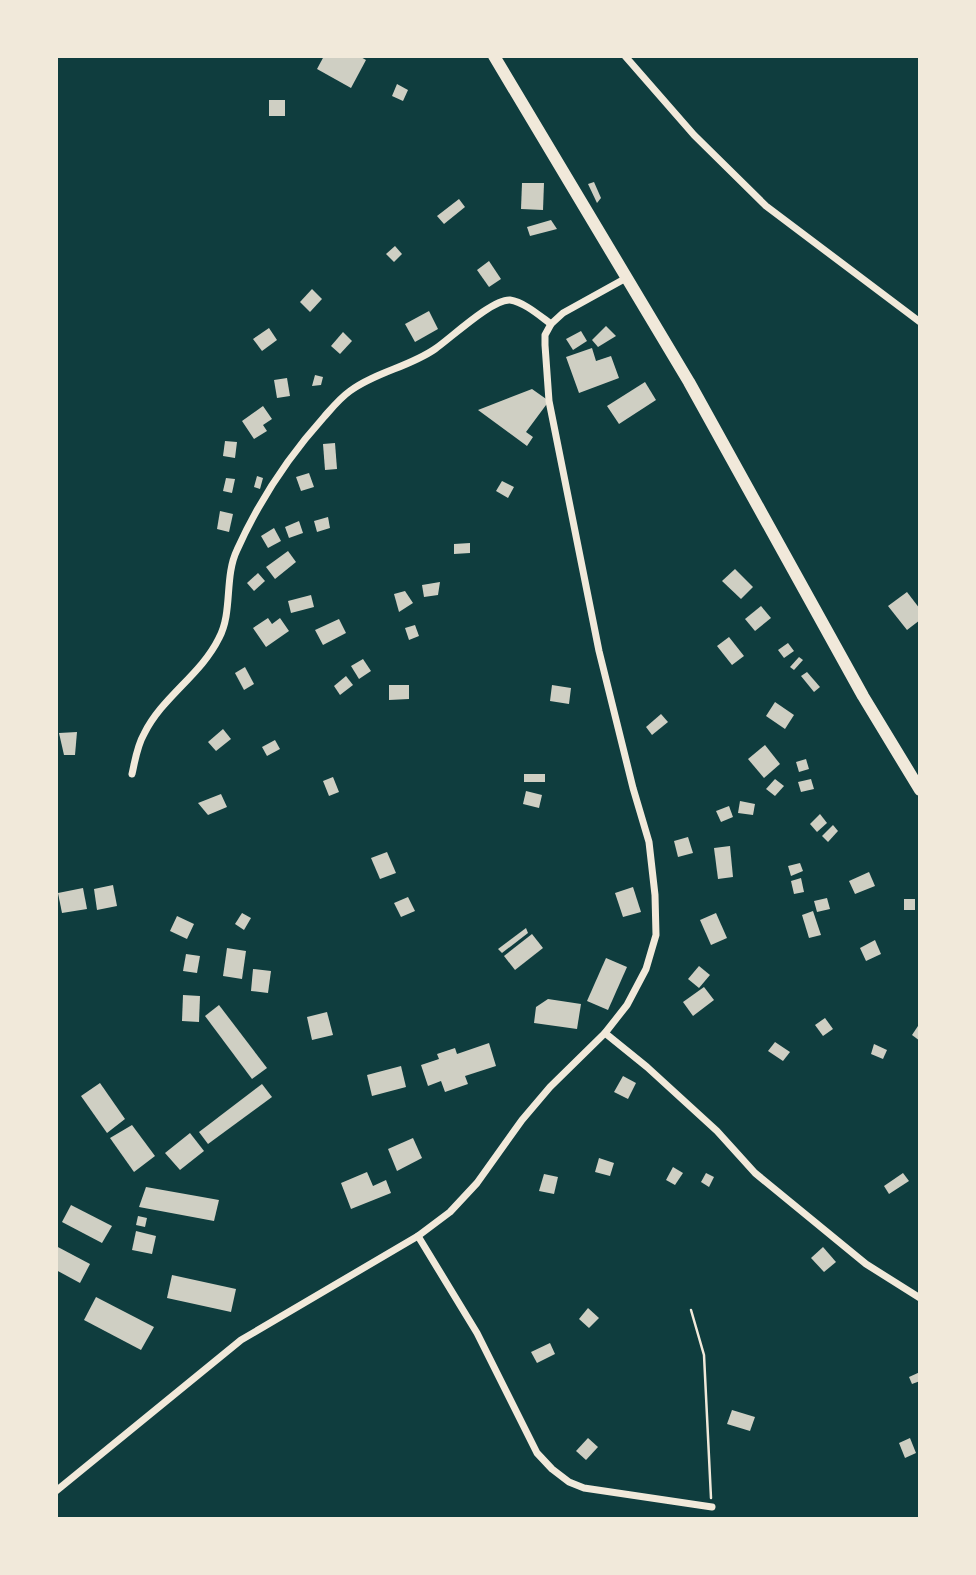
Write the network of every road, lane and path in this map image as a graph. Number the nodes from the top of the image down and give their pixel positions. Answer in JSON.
{"nodes":[{"id":1,"x":494,"y":56,"type":"edge"},
{"id":2,"x":625,"y":56,"type":"edge"},
{"id":3,"x":628,"y":277,"type":"junction"},
{"id":4,"x":920,"y":322,"type":"edge"},
{"id":5,"x":551,"y":324,"type":"junction"},
{"id":6,"x":132,"y":774,"type":"dead end"},
{"id":7,"x":920,"y":790,"type":"edge"},
{"id":8,"x":606,"y":1033,"type":"junction"},
{"id":9,"x":418,"y":1236,"type":"junction"},
{"id":10,"x":920,"y":1298,"type":"edge"},
{"id":11,"x":691,"y":1310,"type":"dead end"},
{"id":12,"x":56,"y":1491,"type":"edge"},
{"id":13,"x":712,"y":1507,"type":"joint"}],
"edges":[{"from":1,"to":3,"type":"highway"},
{"from":2,"to":4,"type":"street"},
{"from":3,"to":5,"type":"street"},
{"from":3,"to":7,"type":"highway"},
{"from":5,"to":6,"type":"street"},
{"from":5,"to":8,"type":"street"},
{"from":8,"to":9,"type":"street"},
{"from":8,"to":10,"type":"street"},
{"from":9,"to":12,"type":"street"},
{"from":9,"to":13,"type":"street"},
{"from":11,"to":13,"type":"path"}]}
